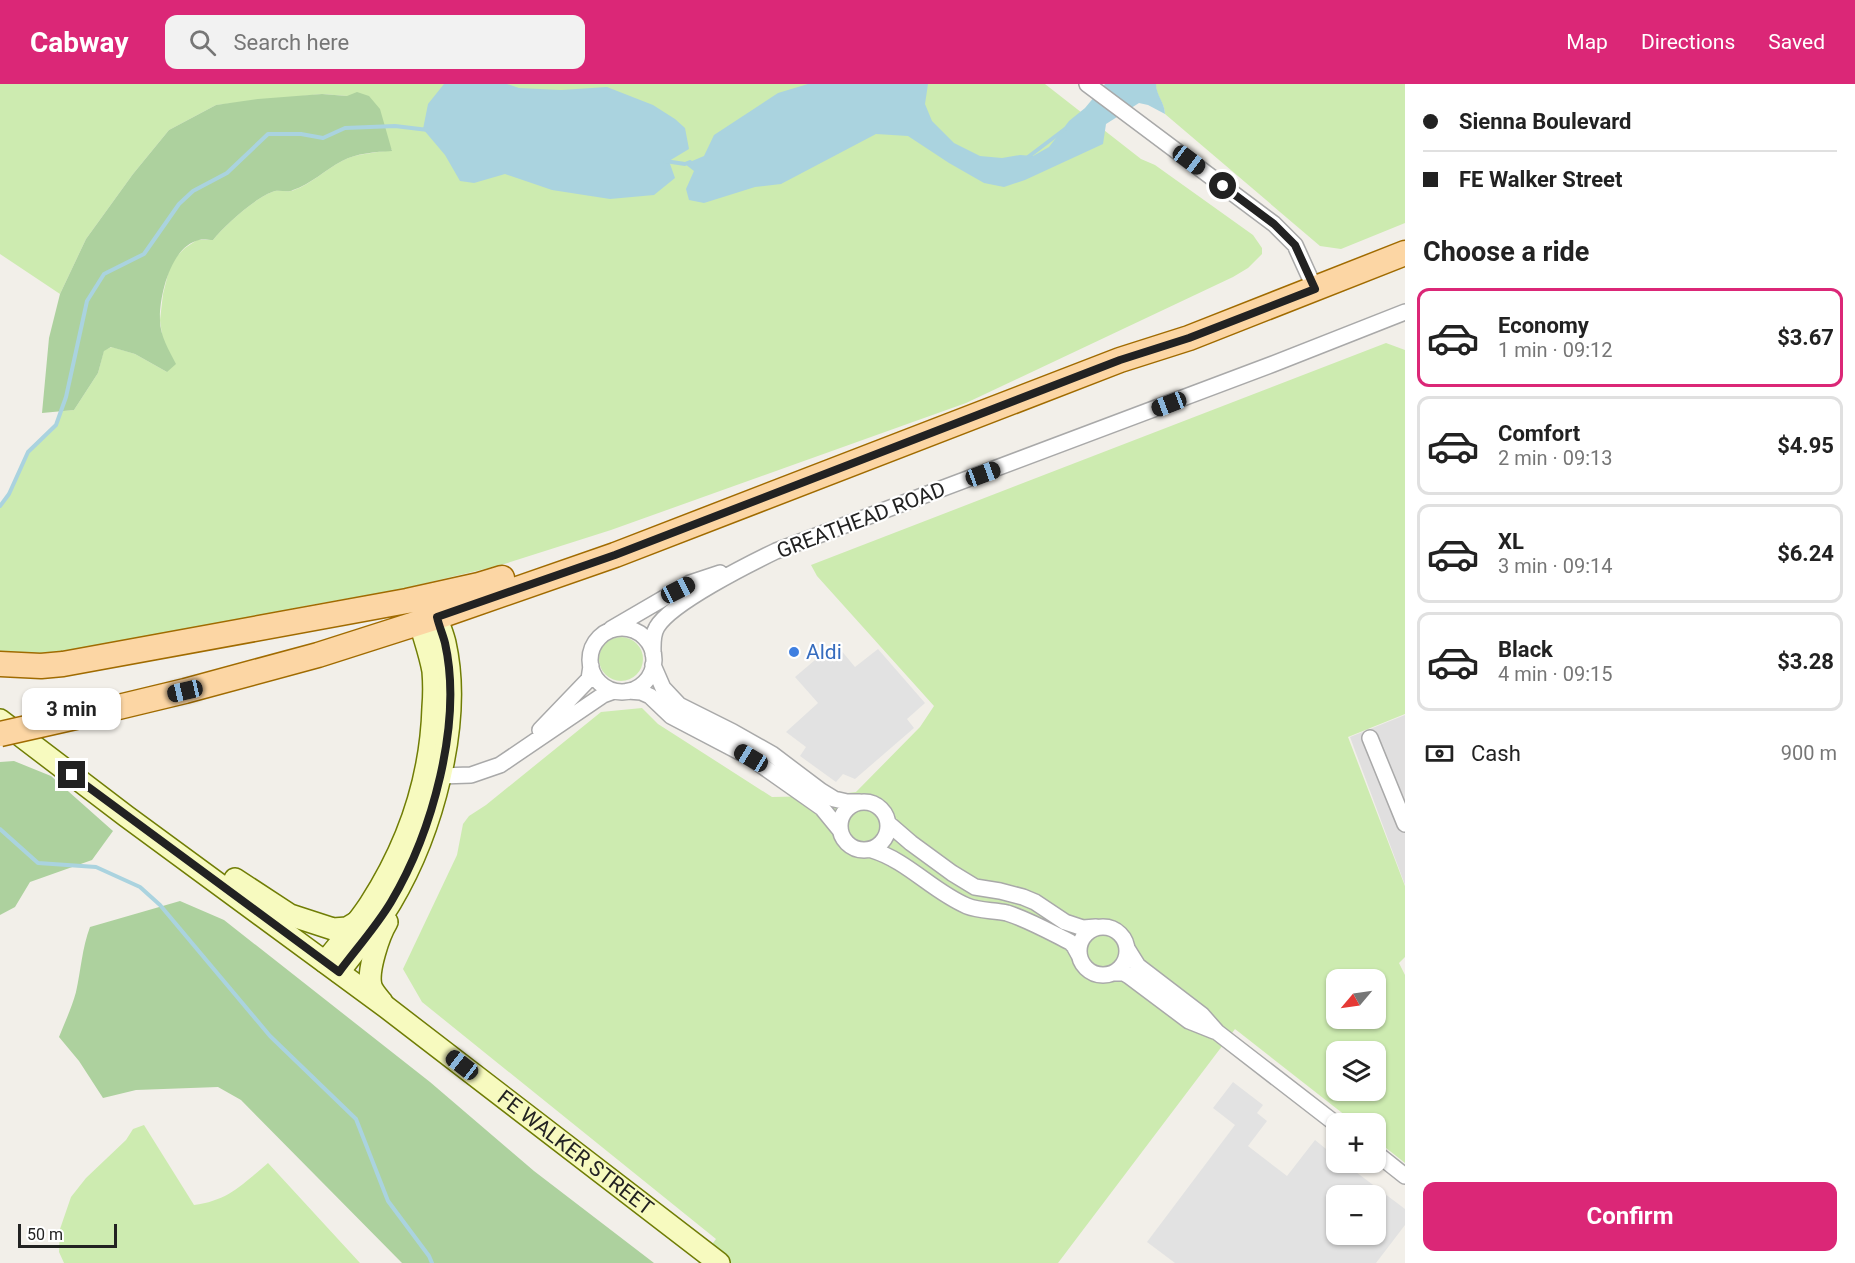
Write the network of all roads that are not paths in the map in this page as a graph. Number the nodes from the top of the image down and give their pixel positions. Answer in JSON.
{"nodes":[{"id":1,"x":1090,"y":86,"type":"edge"},
{"id":2,"x":1405,"y":238,"type":"edge"},
{"id":3,"x":1405,"y":253,"type":"edge"},
{"id":4,"x":1312,"y":282,"type":"junction"},
{"id":5,"x":1405,"y":312,"type":"edge"},
{"id":6,"x":615,"y":555,"type":"junction"},
{"id":7,"x":754,"y":561,"type":"junction"},
{"id":8,"x":428,"y":620,"type":"junction"},
{"id":9,"x":601,"y":635,"type":"junction"},
{"id":10,"x":653,"y":660,"type":"junction"},
{"id":11,"x":0,"y":664,"type":"edge"},
{"id":12,"x":591,"y":666,"type":"junction"},
{"id":13,"x":621,"y":691,"type":"junction"},
{"id":14,"x":0,"y":720,"type":"edge"},
{"id":15,"x":0,"y":734,"type":"edge"},
{"id":16,"x":1370,"y":738,"type":"dead end"},
{"id":17,"x":517,"y":754,"type":"junction"},
{"id":18,"x":433,"y":774,"type":"junction"},
{"id":19,"x":860,"y":802,"type":"junction"},
{"id":20,"x":1402,"y":806,"type":"edge"},
{"id":21,"x":889,"y":824,"type":"junction"},
{"id":22,"x":1405,"y":824,"type":"edge"},
{"id":23,"x":840,"y":830,"type":"junction"},
{"id":24,"x":150,"y":832,"type":"junction"},
{"id":25,"x":872,"y":850,"type":"junction"},
{"id":26,"x":414,"y":859,"type":"junction"},
{"id":27,"x":357,"y":922,"type":"junction"},
{"id":28,"x":1096,"y":927,"type":"junction"},
{"id":29,"x":1128,"y":950,"type":"junction"},
{"id":30,"x":1079,"y":955,"type":"junction"},
{"id":31,"x":332,"y":967,"type":"junction"},
{"id":32,"x":1114,"y":973,"type":"junction"},
{"id":33,"x":387,"y":1007,"type":"junction"},
{"id":34,"x":1217,"y":1032,"type":"junction"},
{"id":35,"x":1326,"y":1116,"type":"edge"},
{"id":36,"x":1386,"y":1162,"type":"edge"},
{"id":37,"x":1405,"y":1176,"type":"edge"},
{"id":38,"x":719,"y":1263,"type":"edge"}],
"edges":[{"from":1,"to":4,"type":"street"},
{"from":2,"to":4,"type":"main road"},
{"from":3,"to":4,"type":"main road"},
{"from":4,"to":6,"type":"main road"},
{"from":5,"to":7,"type":"street","name":"GREATHEAD ROAD"},
{"from":6,"to":8,"type":"main road"},
{"from":6,"to":11,"type":"main road"},
{"from":7,"to":9,"type":"street","name":"GREATHEAD ROAD"},
{"from":7,"to":10,"type":"street","name":"GREATHEAD ROAD"},
{"from":8,"to":15,"type":"main road","bridge":true},
{"from":8,"to":18,"type":"main road"},
{"from":9,"to":10,"type":"street"},
{"from":9,"to":12,"type":"street"},
{"from":10,"to":13,"type":"street"},
{"from":10,"to":19,"type":"street"},
{"from":12,"to":13,"type":"street"},
{"from":12,"to":17,"type":"street"},
{"from":13,"to":17,"type":"street"},
{"from":13,"to":23,"type":"street"},
{"from":14,"to":24,"type":"main road","name":"FE WALKER STREET"},
{"from":16,"to":20,"type":"street"},
{"from":17,"to":18,"type":"street"},
{"from":18,"to":26,"type":"main road"},
{"from":18,"to":27,"type":"main road"},
{"from":19,"to":21,"type":"street"},
{"from":19,"to":23,"type":"street"},
{"from":20,"to":22,"type":"street"},
{"from":21,"to":25,"type":"street"},
{"from":21,"to":28,"type":"street"},
{"from":23,"to":25,"type":"street"},
{"from":24,"to":27,"type":"main road"},
{"from":24,"to":31,"type":"main road","name":"FE WALKER STREET"},
{"from":25,"to":30,"type":"street"},
{"from":26,"to":31,"type":"main road"},
{"from":26,"to":33,"type":"main road"},
{"from":27,"to":31,"type":"main road"},
{"from":28,"to":29,"type":"street"},
{"from":28,"to":30,"type":"street"},
{"from":29,"to":32,"type":"street"},
{"from":29,"to":34,"type":"street"},
{"from":30,"to":32,"type":"street"},
{"from":31,"to":33,"type":"main road","name":"FE WALKER STREET"},
{"from":32,"to":34,"type":"street"},
{"from":33,"to":38,"type":"main road","name":"FE WALKER STREET"},
{"from":34,"to":35,"type":"street"},
{"from":36,"to":37,"type":"street"}]}
